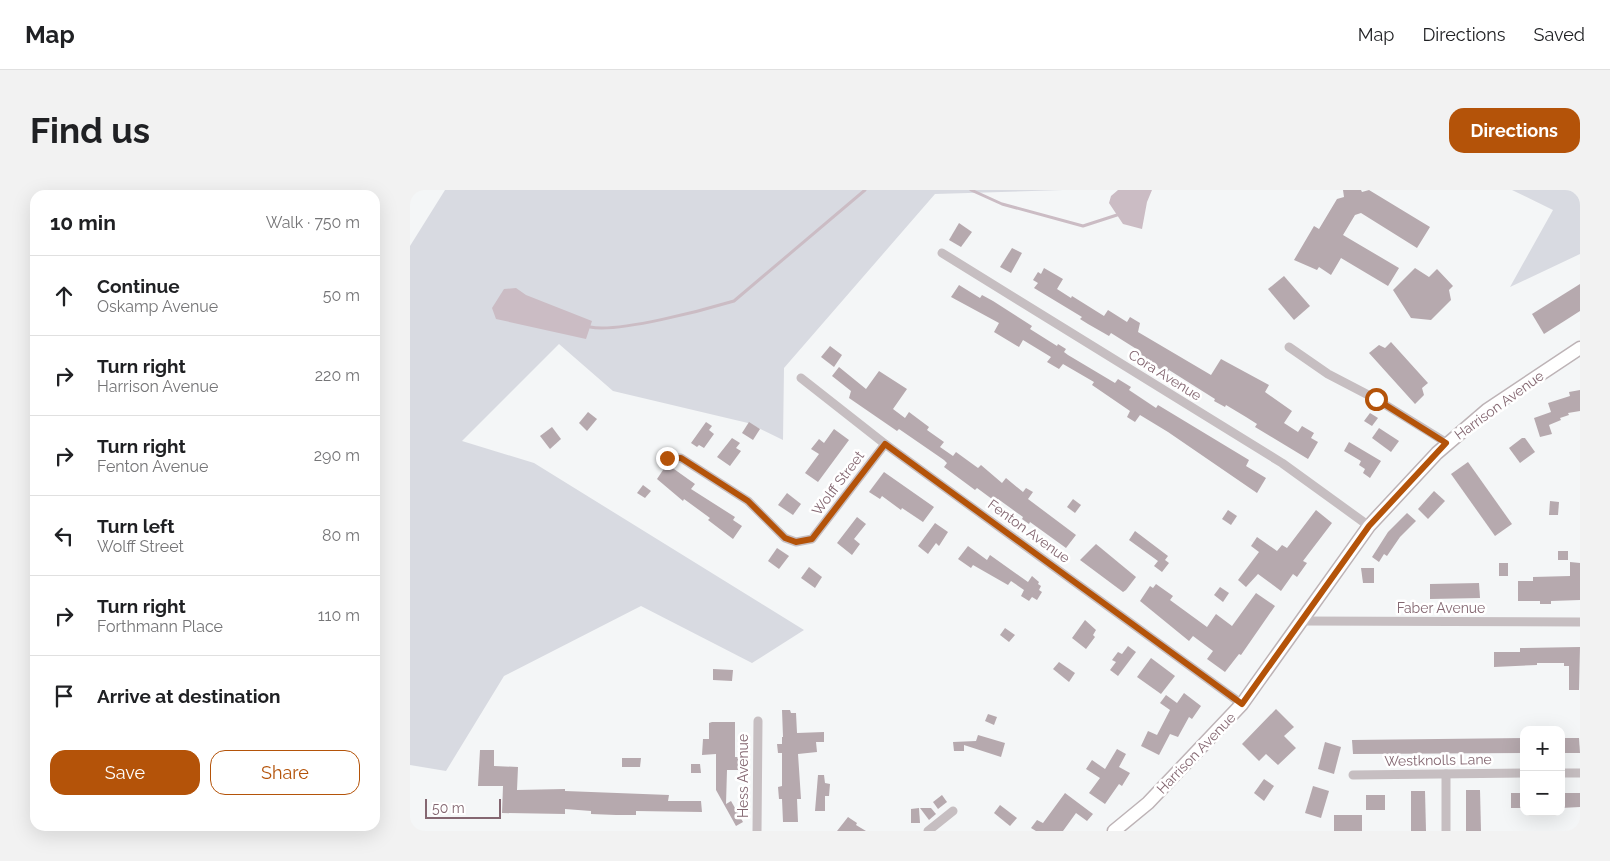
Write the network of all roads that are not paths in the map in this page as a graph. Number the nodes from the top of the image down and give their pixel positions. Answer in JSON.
{"nodes":[{"id":1,"x":942,"y":253,"type":"dead end"},
{"id":2,"x":1289,"y":347,"type":"dead end"},
{"id":3,"x":1580,"y":348,"type":"edge"},
{"id":4,"x":801,"y":378,"type":"dead end"},
{"id":5,"x":1446,"y":443,"type":"junction"},
{"id":6,"x":885,"y":444,"type":"junction"},
{"id":7,"x":667,"y":458,"type":"dead end"},
{"id":8,"x":1369,"y":526,"type":"junction"},
{"id":9,"x":1302,"y":621,"type":"junction"},
{"id":10,"x":1580,"y":622,"type":"edge"},
{"id":11,"x":1242,"y":704,"type":"junction"},
{"id":12,"x":758,"y":721,"type":"dead end"},
{"id":13,"x":1580,"y":772,"type":"edge"},
{"id":14,"x":1520,"y":773,"type":"edge"},
{"id":15,"x":1565,"y":773,"type":"edge"},
{"id":16,"x":1446,"y":774,"type":"junction"},
{"id":17,"x":1353,"y":775,"type":"dead end"},
{"id":18,"x":953,"y":812,"type":"dead end"},
{"id":19,"x":757,"y":831,"type":"edge"},
{"id":20,"x":928,"y":831,"type":"edge"},
{"id":21,"x":1114,"y":831,"type":"edge"},
{"id":22,"x":1446,"y":831,"type":"edge"}],
"edges":[{"from":1,"to":8,"type":"street","name":"Cora Avenue"},
{"from":2,"to":5,"type":"street"},
{"from":3,"to":5,"type":"main road","name":"Harrison Avenue"},
{"from":4,"to":6,"type":"street","name":"Fenton Avenue"},
{"from":5,"to":8,"type":"main road","name":"Harrison Avenue"},
{"from":6,"to":7,"type":"street","name":"Wolff Street"},
{"from":6,"to":11,"type":"street","name":"Fenton Avenue"},
{"from":8,"to":9,"type":"main road","name":"Harrison Avenue"},
{"from":9,"to":10,"type":"street","name":"Faber Avenue"},
{"from":9,"to":11,"type":"main road","name":"Harrison Avenue"},
{"from":11,"to":21,"type":"main road","name":"Harrison Avenue"},
{"from":12,"to":19,"type":"street","name":"Hess Avenue"},
{"from":13,"to":15,"type":"street"},
{"from":14,"to":16,"type":"street","name":"Westknolls Lane"},
{"from":16,"to":17,"type":"street","name":"Westknolls Lane"},
{"from":16,"to":22,"type":"street"},
{"from":18,"to":20,"type":"street"}]}
